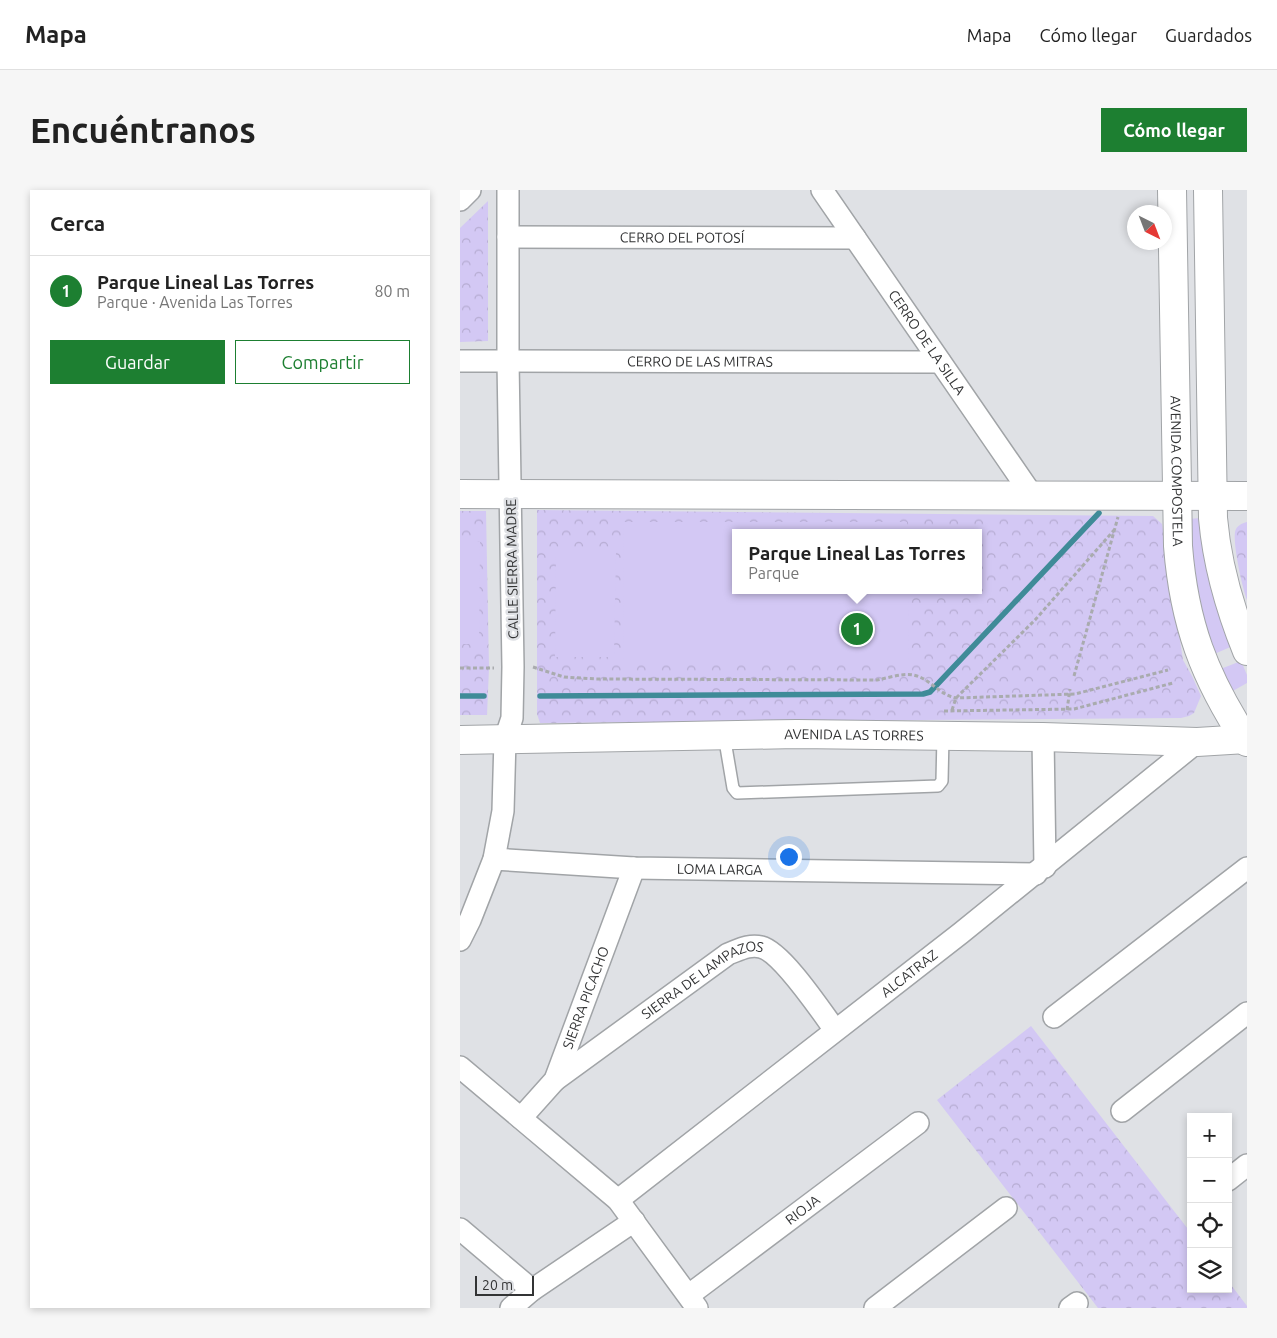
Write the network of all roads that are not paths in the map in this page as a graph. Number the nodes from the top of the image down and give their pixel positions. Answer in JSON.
{"nodes":[{"id":1,"x":470,"y":190,"type":"edge"},
{"id":2,"x":508,"y":190,"type":"edge"},
{"id":3,"x":822,"y":190,"type":"edge"},
{"id":4,"x":1172,"y":190,"type":"edge"},
{"id":5,"x":1208,"y":190,"type":"edge"},
{"id":6,"x":460,"y":200,"type":"edge"},
{"id":7,"x":508,"y":237,"type":"junction"},
{"id":8,"x":855,"y":238,"type":"junction"},
{"id":9,"x":460,"y":361,"type":"edge"},
{"id":10,"x":508,"y":362,"type":"junction"},
{"id":11,"x":940,"y":362,"type":"junction"},
{"id":12,"x":460,"y":494,"type":"edge"},
{"id":13,"x":511,"y":494,"type":"junction"},
{"id":14,"x":1032,"y":495,"type":"junction"},
{"id":15,"x":1178,"y":496,"type":"junction"},
{"id":16,"x":1212,"y":496,"type":"junction"},
{"id":17,"x":1247,"y":496,"type":"edge"},
{"id":18,"x":1247,"y":651,"type":"edge"},
{"id":19,"x":724,"y":735,"type":"junction"},
{"id":20,"x":943,"y":736,"type":"junction"},
{"id":21,"x":1043,"y":737,"type":"junction"},
{"id":22,"x":505,"y":739,"type":"junction"},
{"id":23,"x":460,"y":740,"type":"edge"},
{"id":24,"x":1246,"y":740,"type":"edge"},
{"id":25,"x":1197,"y":742,"type":"junction"},
{"id":26,"x":494,"y":859,"type":"junction"},
{"id":27,"x":634,"y":868,"type":"junction"},
{"id":28,"x":1247,"y":868,"type":"edge"},
{"id":29,"x":1040,"y":870,"type":"junction"},
{"id":30,"x":460,"y":940,"type":"edge"},
{"id":31,"x":1247,"y":1013,"type":"edge"},
{"id":32,"x":1054,"y":1018,"type":"dead end"},
{"id":33,"x":836,"y":1030,"type":"junction"},
{"id":34,"x":460,"y":1067,"type":"edge"},
{"id":35,"x":554,"y":1080,"type":"junction"},
{"id":36,"x":1122,"y":1111,"type":"dead end"},
{"id":37,"x":521,"y":1118,"type":"junction"},
{"id":38,"x":918,"y":1124,"type":"dead end"},
{"id":39,"x":1247,"y":1165,"type":"edge"},
{"id":40,"x":1232,"y":1177,"type":"edge"},
{"id":41,"x":618,"y":1200,"type":"junction"},
{"id":42,"x":1006,"y":1208,"type":"dead end"},
{"id":43,"x":634,"y":1221,"type":"junction"},
{"id":44,"x":460,"y":1229,"type":"edge"},
{"id":45,"x":532,"y":1290,"type":"junction"},
{"id":46,"x":693,"y":1302,"type":"edge"},
{"id":47,"x":511,"y":1308,"type":"edge"},
{"id":48,"x":875,"y":1308,"type":"edge"}],
"edges":[{"from":1,"to":6,"type":"street"},
{"from":2,"to":7,"type":"street","name":"CALLE SIERRA MADRE"},
{"from":3,"to":8,"type":"street","name":"CERRO DE LA SILLA"},
{"from":4,"to":15,"type":"street","name":"AVENIDA COMPOSTELA"},
{"from":5,"to":16,"type":"street"},
{"from":7,"to":8,"type":"street","name":"CERRO DEL POTOSÍ"},
{"from":7,"to":10,"type":"street","name":"CALLE SIERRA MADRE"},
{"from":8,"to":11,"type":"street","name":"CERRO DE LA SILLA"},
{"from":9,"to":10,"type":"street","name":"CERRO DE LAS MITRAS"},
{"from":10,"to":11,"type":"street","name":"CERRO DE LAS MITRAS"},
{"from":10,"to":13,"type":"street","name":"CALLE SIERRA MADRE"},
{"from":11,"to":14,"type":"street","name":"CERRO DE LA SILLA"},
{"from":12,"to":13,"type":"street"},
{"from":13,"to":14,"type":"street"},
{"from":13,"to":22,"type":"street","name":"CALLE SIERRA MADRE"},
{"from":14,"to":15,"type":"street"},
{"from":15,"to":16,"type":"street"},
{"from":15,"to":24,"type":"street","name":"AVENIDA COMPOSTELA"},
{"from":16,"to":17,"type":"street"},
{"from":16,"to":18,"type":"street"},
{"from":19,"to":20,"type":"street","name":"AVENIDA LAS TORRES"},
{"from":19,"to":20,"type":"lane"},
{"from":19,"to":22,"type":"street","name":"AVENIDA LAS TORRES"},
{"from":20,"to":21,"type":"street","name":"AVENIDA LAS TORRES"},
{"from":21,"to":25,"type":"street","name":"AVENIDA LAS TORRES"},
{"from":21,"to":29,"type":"street"},
{"from":22,"to":23,"type":"street","name":"AVENIDA LAS TORRES"},
{"from":22,"to":26,"type":"street","name":"CALLE SIERRA MADRE"},
{"from":24,"to":25,"type":"street","name":"AVENIDA LAS TORRES"},
{"from":25,"to":29,"type":"street","name":"ALCATRAZ"},
{"from":26,"to":27,"type":"street","name":"LOMA LARGA"},
{"from":26,"to":30,"type":"street","name":"CALLE SIERRA MADRE"},
{"from":27,"to":29,"type":"street","name":"LOMA LARGA"},
{"from":27,"to":35,"type":"street","name":"SIERRA PICACHO"},
{"from":28,"to":32,"type":"street"},
{"from":29,"to":33,"type":"street","name":"ALCATRAZ"},
{"from":31,"to":36,"type":"street"},
{"from":33,"to":35,"type":"street","name":"SIERRA DE LAMPAZOS"},
{"from":33,"to":41,"type":"street","name":"ALCATRAZ"},
{"from":34,"to":37,"type":"street"},
{"from":35,"to":37,"type":"street","name":"SIERRA PICACHO"},
{"from":37,"to":41,"type":"street"},
{"from":38,"to":46,"type":"street","name":"RIOJA"},
{"from":39,"to":40,"type":"street"},
{"from":41,"to":43,"type":"street"},
{"from":42,"to":48,"type":"street"},
{"from":43,"to":45,"type":"street"},
{"from":43,"to":46,"type":"street"},
{"from":44,"to":45,"type":"street"},
{"from":45,"to":47,"type":"street"}]}
